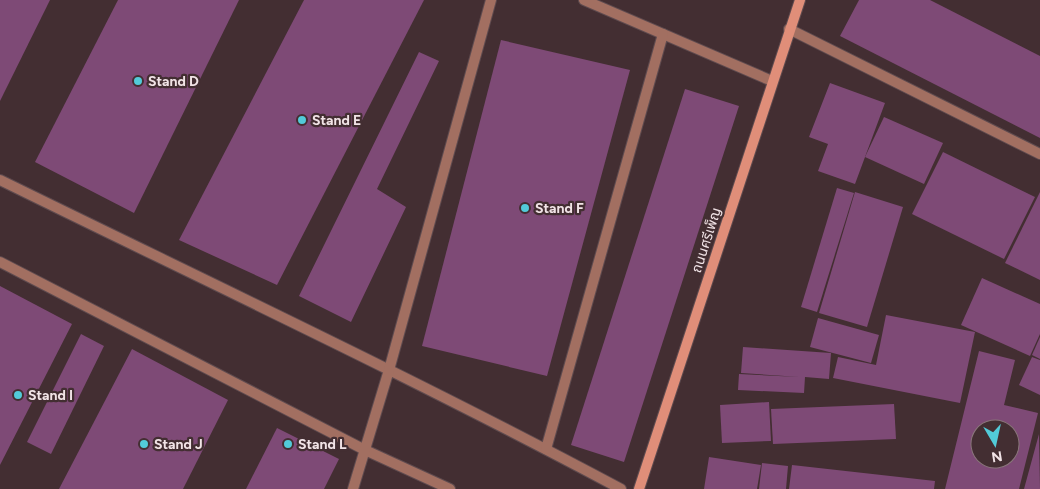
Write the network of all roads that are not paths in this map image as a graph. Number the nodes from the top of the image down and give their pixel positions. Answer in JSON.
{"nodes":[{"id":1,"x":491,"y":0,"type":"edge"},
{"id":2,"x":584,"y":0,"type":"edge"},
{"id":3,"x":800,"y":0,"type":"edge"},
{"id":4,"x":789,"y":29,"type":"junction"},
{"id":5,"x":663,"y":34,"type":"junction"},
{"id":6,"x":772,"y":81,"type":"junction"},
{"id":7,"x":1040,"y":154,"type":"edge"},
{"id":8,"x":0,"y":180,"type":"edge"},
{"id":9,"x":0,"y":262,"type":"edge"},
{"id":10,"x":389,"y":370,"type":"junction"},
{"id":11,"x":546,"y":449,"type":"junction"},
{"id":12,"x":365,"y":450,"type":"junction"},
{"id":13,"x":353,"y":489,"type":"edge"},
{"id":14,"x":450,"y":489,"type":"edge"},
{"id":15,"x":621,"y":489,"type":"edge"},
{"id":16,"x":639,"y":489,"type":"edge"}],
"edges":[{"from":1,"to":10,"type":"street"},
{"from":2,"to":5,"type":"street"},
{"from":3,"to":4,"type":"main road","name":"ถนนศรีเพ็ญ"},
{"from":4,"to":6,"type":"main road","name":"ถนนศรีเพ็ญ"},
{"from":4,"to":7,"type":"street"},
{"from":5,"to":6,"type":"street"},
{"from":5,"to":11,"type":"street"},
{"from":6,"to":16,"type":"main road","name":"ถนนศรีเพ็ญ"},
{"from":8,"to":10,"type":"street"},
{"from":9,"to":12,"type":"street"},
{"from":10,"to":11,"type":"street"},
{"from":10,"to":12,"type":"street"},
{"from":11,"to":15,"type":"street"},
{"from":12,"to":13,"type":"street"},
{"from":12,"to":14,"type":"street"}]}
